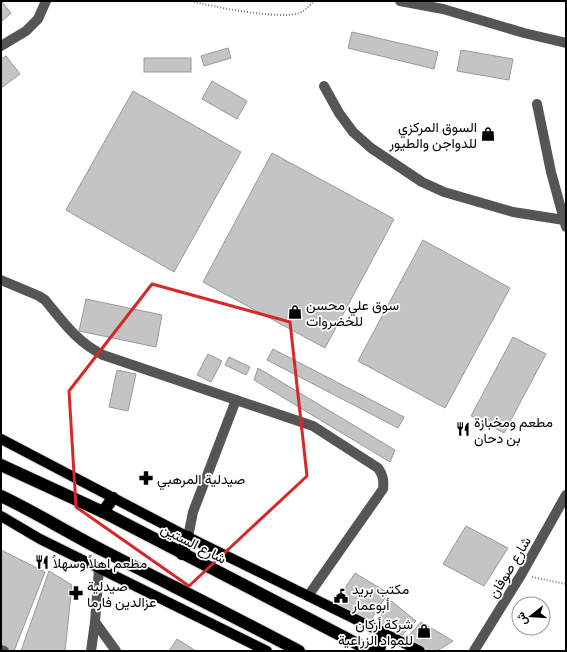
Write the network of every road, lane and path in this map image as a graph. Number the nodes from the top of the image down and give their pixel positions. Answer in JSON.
{"nodes":[{"id":1,"x":46,"y":1,"type":"edge"},
{"id":2,"x":191,"y":1,"type":"edge"},
{"id":3,"x":314,"y":1,"type":"edge"},
{"id":4,"x":400,"y":1,"type":"edge"},
{"id":5,"x":566,"y":43,"type":"edge"},
{"id":6,"x":1,"y":46,"type":"edge"},
{"id":7,"x":324,"y":86,"type":"dead end"},
{"id":8,"x":537,"y":104,"type":"dead end"},
{"id":9,"x":565,"y":224,"type":"edge"},
{"id":10,"x":1,"y":280,"type":"edge"},
{"id":11,"x":236,"y":400,"type":"junction"},
{"id":12,"x":1,"y":439,"type":"edge"},
{"id":13,"x":1,"y":465,"type":"edge"},
{"id":14,"x":1,"y":496,"type":"edge"},
{"id":15,"x":566,"y":496,"type":"edge"},
{"id":16,"x":113,"y":498,"type":"junction"},
{"id":17,"x":103,"y":512,"type":"junction"},
{"id":18,"x":1,"y":516,"type":"edge"},
{"id":19,"x":188,"y":537,"type":"junction"},
{"id":20,"x":182,"y":554,"type":"junction"},
{"id":21,"x":99,"y":568,"type":"junction"},
{"id":22,"x":521,"y":575,"type":"junction"},
{"id":23,"x":566,"y":584,"type":"edge"},
{"id":24,"x":308,"y":596,"type":"junction"},
{"id":25,"x":95,"y":622,"type":"junction"},
{"id":26,"x":383,"y":632,"type":"junction"},
{"id":27,"x":1,"y":650,"type":"edge"},
{"id":28,"x":4,"y":651,"type":"edge"},
{"id":29,"x":91,"y":651,"type":"edge"},
{"id":30,"x":116,"y":651,"type":"edge"},
{"id":31,"x":267,"y":651,"type":"edge"},
{"id":32,"x":299,"y":651,"type":"edge"},
{"id":33,"x":371,"y":651,"type":"edge"},
{"id":34,"x":379,"y":651,"type":"edge"},
{"id":35,"x":420,"y":651,"type":"edge"},
{"id":36,"x":474,"y":651,"type":"edge"}],
"edges":[{"from":1,"to":6,"type":"street"},
{"from":2,"to":3,"type":"path"},
{"from":4,"to":5,"type":"street"},
{"from":7,"to":9,"type":"street"},
{"from":8,"to":9,"type":"street"},
{"from":10,"to":11,"type":"street"},
{"from":11,"to":19,"type":"street"},
{"from":11,"to":24,"type":"street"},
{"from":12,"to":16,"type":"main road"},
{"from":13,"to":17,"type":"highway","name":"شارع الستين"},
{"from":14,"to":32,"type":"highway"},
{"from":15,"to":22,"type":"street","name":"شارع صوفان"},
{"from":16,"to":17,"type":"highway"},
{"from":16,"to":19,"type":"main road"},
{"from":17,"to":20,"type":"highway","name":"شارع الستين"},
{"from":18,"to":21,"type":"main road"},
{"from":19,"to":20,"type":"highway"},
{"from":19,"to":24,"type":"main road"},
{"from":20,"to":33,"type":"highway","name":"شارع الستين"},
{"from":21,"to":25,"type":"street"},
{"from":21,"to":31,"type":"main road"},
{"from":22,"to":23,"type":"path"},
{"from":22,"to":36,"type":"street","name":"شارع صوفان"},
{"from":24,"to":26,"type":"main road"},
{"from":25,"to":29,"type":"street"},
{"from":25,"to":30,"type":"street"},
{"from":26,"to":34,"type":"highway"},
{"from":26,"to":35,"type":"main road"},
{"from":27,"to":28,"type":"street"}]}
